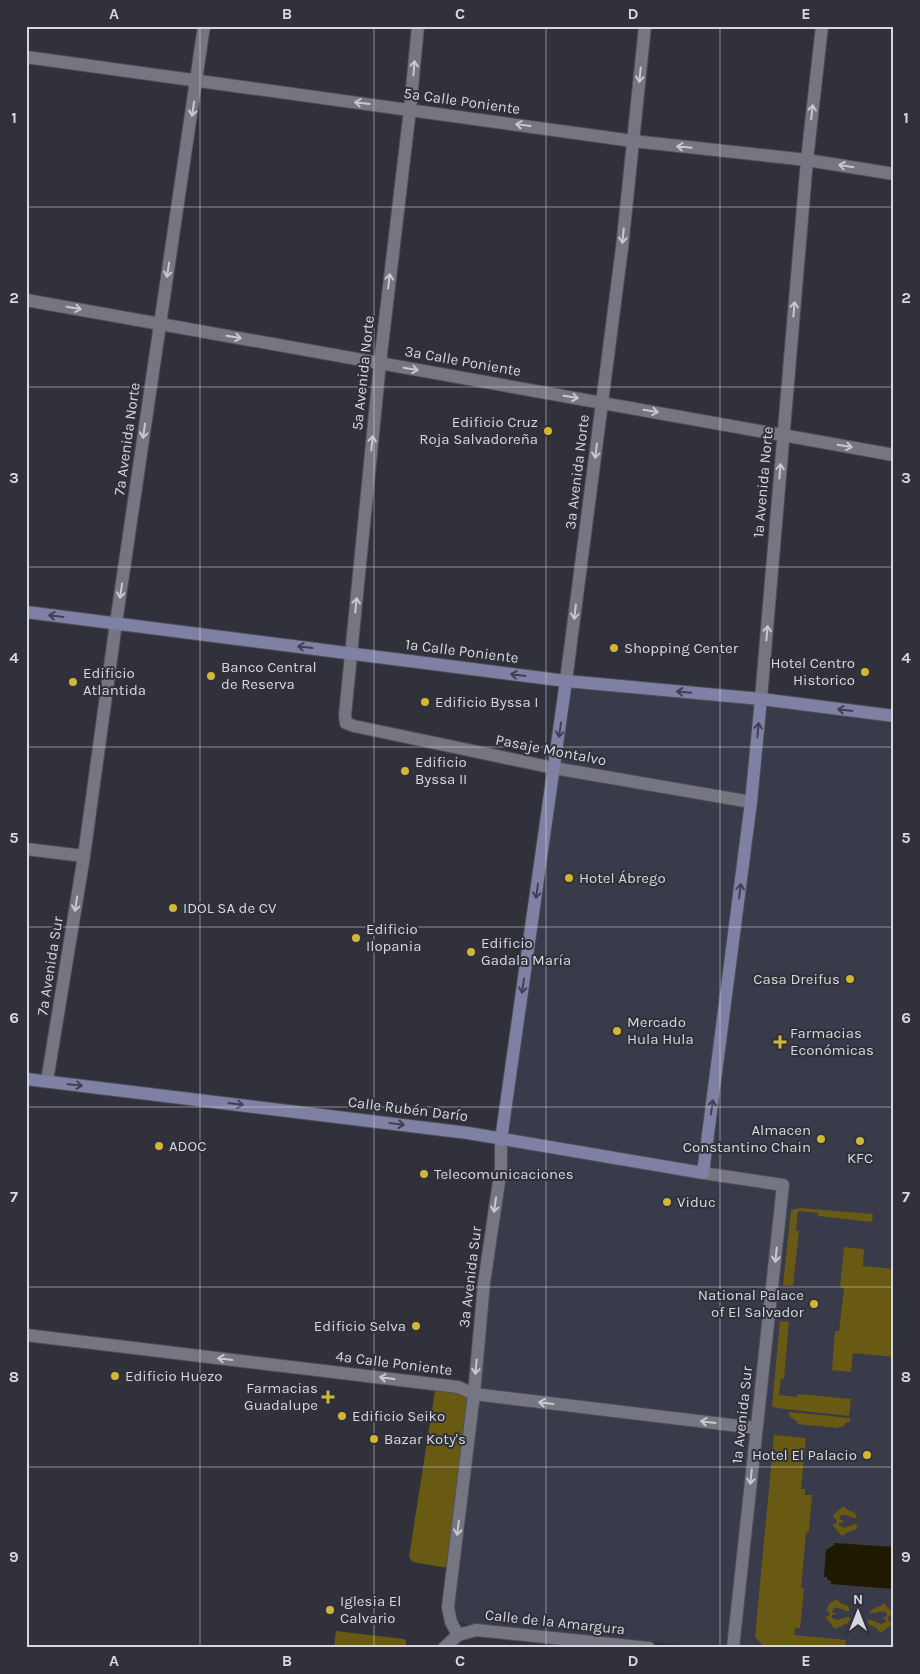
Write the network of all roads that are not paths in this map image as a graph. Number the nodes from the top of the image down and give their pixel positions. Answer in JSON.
{"nodes":[{"id":1,"x":204,"y":26,"type":"edge"},
{"id":2,"x":418,"y":26,"type":"edge"},
{"id":3,"x":645,"y":26,"type":"edge"},
{"id":4,"x":822,"y":26,"type":"edge"},
{"id":5,"x":26,"y":57,"type":"edge"},
{"id":6,"x":197,"y":82,"type":"junction"},
{"id":7,"x":410,"y":110,"type":"junction"},
{"id":8,"x":634,"y":141,"type":"junction"},
{"id":9,"x":807,"y":160,"type":"junction"},
{"id":10,"x":894,"y":174,"type":"edge"},
{"id":11,"x":26,"y":300,"type":"edge"},
{"id":12,"x":160,"y":323,"type":"junction"},
{"id":13,"x":380,"y":363,"type":"junction"},
{"id":14,"x":602,"y":403,"type":"junction"},
{"id":15,"x":783,"y":435,"type":"junction"},
{"id":16,"x":894,"y":455,"type":"edge"},
{"id":17,"x":26,"y":612,"type":"edge"},
{"id":18,"x":116,"y":623,"type":"junction"},
{"id":19,"x":351,"y":653,"type":"junction"},
{"id":20,"x":566,"y":681,"type":"junction"},
{"id":21,"x":761,"y":699,"type":"junction"},
{"id":22,"x":894,"y":716,"type":"edge"},
{"id":23,"x":346,"y":723,"type":"joint"},
{"id":24,"x":554,"y":768,"type":"junction"},
{"id":25,"x":751,"y":802,"type":"junction"},
{"id":26,"x":26,"y":849,"type":"edge"},
{"id":27,"x":84,"y":856,"type":"junction"},
{"id":28,"x":533,"y":921,"type":"joint"},
{"id":29,"x":26,"y":1079,"type":"edge"},
{"id":30,"x":47,"y":1082,"type":"junction"},
{"id":31,"x":501,"y":1140,"type":"junction"},
{"id":32,"x":703,"y":1173,"type":"junction"},
{"id":33,"x":783,"y":1185,"type":"joint"},
{"id":34,"x":26,"y":1335,"type":"edge"},
{"id":35,"x":474,"y":1394,"type":"junction"},
{"id":36,"x":756,"y":1428,"type":"junction"},
{"id":37,"x":458,"y":1636,"type":"junction"},
{"id":38,"x":444,"y":1648,"type":"edge"},
{"id":39,"x":650,"y":1648,"type":"edge"},
{"id":40,"x":733,"y":1648,"type":"edge"}],
"edges":[{"from":1,"to":6,"type":"street","name":"7a Avenida Norte"},
{"from":7,"to":2,"type":"street","name":"5a Avenida Norte","one_way":true},
{"from":3,"to":8,"type":"street","name":"3a Avenida Norte","one_way":true},
{"from":9,"to":4,"type":"street","name":"1a Avenida Norte","one_way":true},
{"from":5,"to":6,"type":"street","name":"5a Calle Poniente"},
{"from":7,"to":6,"type":"street","name":"5a Calle Poniente","one_way":true},
{"from":6,"to":12,"type":"street","name":"7a Avenida Norte","one_way":true},
{"from":8,"to":7,"type":"street","name":"5a Calle Poniente","one_way":true},
{"from":13,"to":7,"type":"street","name":"5a Avenida Norte","one_way":true},
{"from":9,"to":8,"type":"street","name":"5a Calle Poniente","one_way":true},
{"from":8,"to":14,"type":"street","name":"3a Avenida Norte","one_way":true},
{"from":10,"to":9,"type":"street","name":"5a Calle Poniente","one_way":true},
{"from":15,"to":9,"type":"street","name":"1a Avenida Norte","one_way":true},
{"from":11,"to":12,"type":"street","name":"3a Calle Poniente","one_way":true},
{"from":12,"to":13,"type":"street","name":"3a Calle Poniente","one_way":true},
{"from":12,"to":18,"type":"street","name":"7a Avenida Norte","one_way":true},
{"from":13,"to":14,"type":"street","name":"3a Calle Poniente","one_way":true},
{"from":19,"to":13,"type":"street","name":"5a Avenida Norte","one_way":true},
{"from":14,"to":15,"type":"street","name":"3a Calle Poniente","one_way":true},
{"from":14,"to":20,"type":"street","name":"3a Avenida Norte","one_way":true},
{"from":15,"to":16,"type":"street","name":"3a Calle Poniente","one_way":true},
{"from":21,"to":15,"type":"street","name":"1a Avenida Norte","one_way":true},
{"from":18,"to":17,"type":"main road","name":"1a Calle Poniente","one_way":true},
{"from":19,"to":18,"type":"main road","name":"1a Calle Poniente","one_way":true},
{"from":18,"to":27,"type":"street","name":"7a Avenida Norte"},
{"from":20,"to":19,"type":"main road","name":"1a Calle Poniente","one_way":true},
{"from":19,"to":23,"type":"street","name":"5a Avenida Norte"},
{"from":21,"to":20,"type":"main road","name":"1a Calle Poniente","one_way":true},
{"from":20,"to":24,"type":"main road","name":"3a Avenida Norte","one_way":true},
{"from":22,"to":21,"type":"main road","name":"1a Calle Poniente","one_way":true},
{"from":25,"to":21,"type":"main road","name":"1a Avenida Norte","one_way":true},
{"from":23,"to":24,"type":"street","name":"Pasaje Montalvo"},
{"from":24,"to":25,"type":"street","name":"Pasaje Montalvo"},
{"from":24,"to":28,"type":"main road","name":"3a Avenida Norte","one_way":true},
{"from":32,"to":25,"type":"main road","name":"1a Avenida Norte","one_way":true},
{"from":26,"to":27,"type":"street"},
{"from":27,"to":30,"type":"street","name":"7a Avenida Sur","one_way":true},
{"from":28,"to":31,"type":"main road","name":"3a Avenida Sur","one_way":true},
{"from":29,"to":30,"type":"main road","name":"Calle Rubén Darío"},
{"from":30,"to":31,"type":"main road","name":"Calle Rubén Darío","one_way":true},
{"from":31,"to":32,"type":"main road","name":"Calle Rubén Darío"},
{"from":31,"to":35,"type":"street","name":"3a Avenida Sur","one_way":true},
{"from":32,"to":33,"type":"street","name":"Calle Rubén Darío"},
{"from":33,"to":36,"type":"street","name":"1a Avenida Sur","one_way":true},
{"from":35,"to":34,"type":"street","name":"4a Calle Poniente","one_way":true},
{"from":36,"to":35,"type":"street","name":"4a Calle Poniente","one_way":true},
{"from":35,"to":37,"type":"street","name":"3a Avenida Sur","one_way":true},
{"from":36,"to":40,"type":"street","name":"1a Avenida Sur","one_way":true},
{"from":37,"to":38,"type":"street"},
{"from":37,"to":39,"type":"street","name":"Calle de la Amargura"}]}
